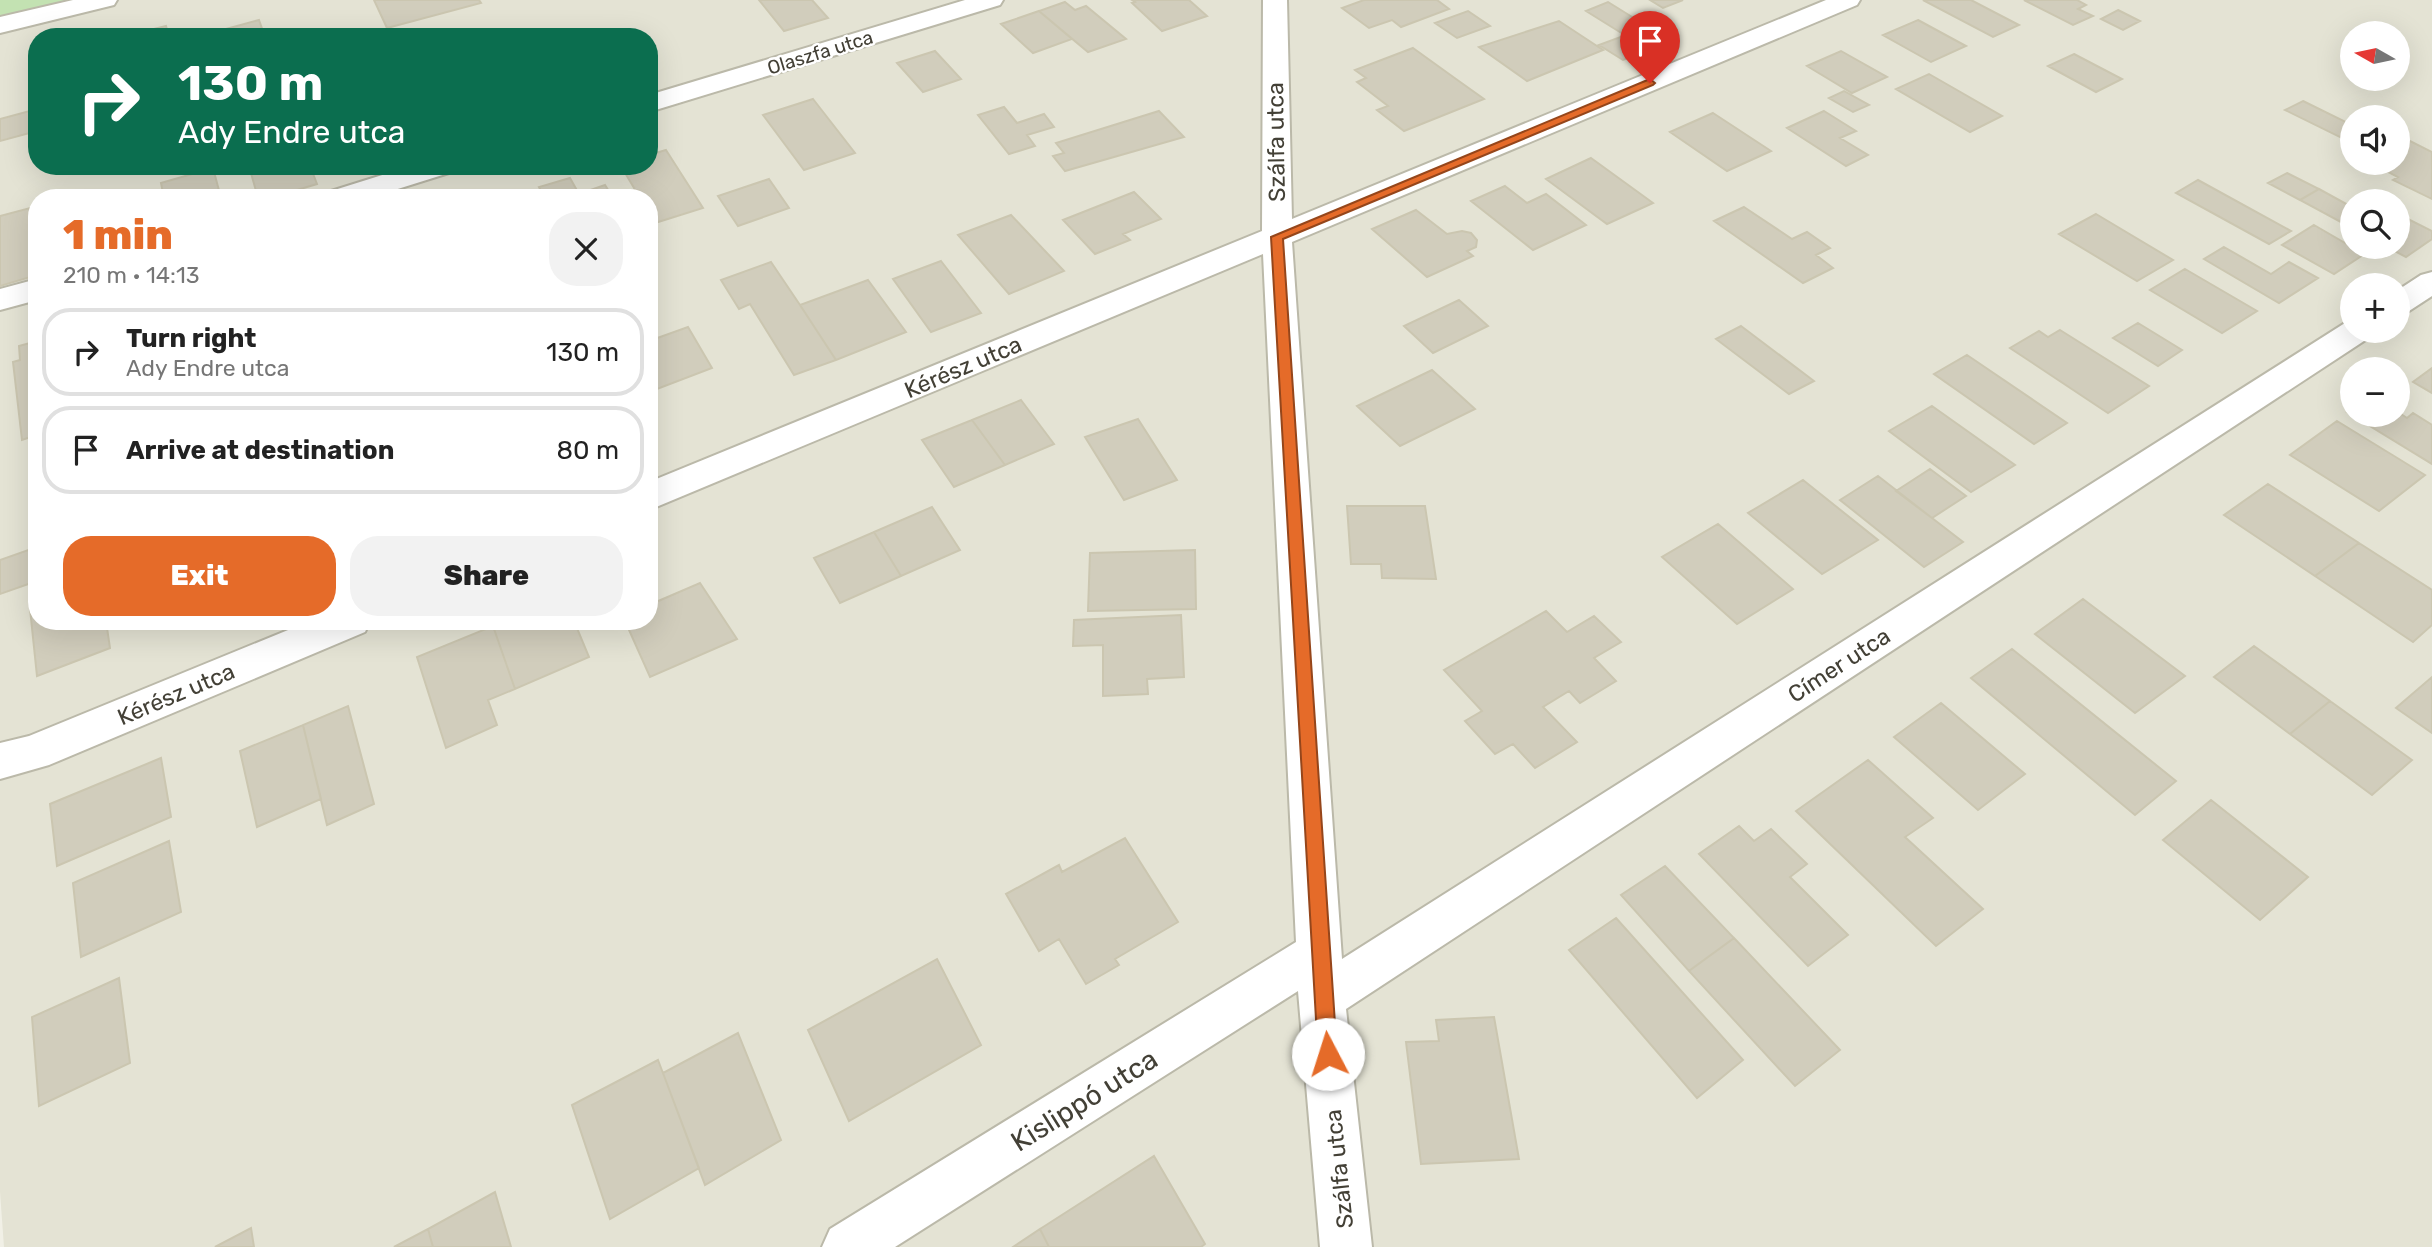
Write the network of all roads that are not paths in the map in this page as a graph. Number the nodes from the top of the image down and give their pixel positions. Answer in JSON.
{"nodes":[{"id":1,"x":105,"y":0,"type":"edge"},
{"id":2,"x":991,"y":0,"type":"edge"},
{"id":3,"x":1275,"y":0,"type":"edge"},
{"id":4,"x":1848,"y":0,"type":"edge"},
{"id":5,"x":0,"y":25,"type":"edge"},
{"id":6,"x":658,"y":101,"type":"edge"},
{"id":7,"x":413,"y":175,"type":"edge"},
{"id":8,"x":367,"y":189,"type":"edge"},
{"id":9,"x":1277,"y":237,"type":"junction"},
{"id":10,"x":2432,"y":282,"type":"edge"},
{"id":11,"x":28,"y":292,"type":"edge"},
{"id":12,"x":2410,"y":296,"type":"edge"},
{"id":13,"x":0,"y":300,"type":"edge"},
{"id":14,"x":2340,"y":341,"type":"edge"},
{"id":15,"x":658,"y":494,"type":"edge"},
{"id":16,"x":329,"y":630,"type":"edge"},
{"id":17,"x":0,"y":761,"type":"edge"},
{"id":18,"x":1321,"y":975,"type":"junction"},
{"id":19,"x":848,"y":1247,"type":"edge"},
{"id":20,"x":1346,"y":1247,"type":"edge"}],
"edges":[{"from":1,"to":5,"type":"street"},
{"from":2,"to":6,"type":"street","name":"Olaszfa utca"},
{"from":3,"to":9,"type":"street","name":"Szálfa utca"},
{"from":4,"to":9,"type":"street","name":"Kérész utca"},
{"from":7,"to":8,"type":"street"},
{"from":9,"to":15,"type":"street","name":"Kérész utca"},
{"from":9,"to":18,"type":"street","name":"Szálfa utca"},
{"from":10,"to":12,"type":"street"},
{"from":11,"to":13,"type":"street"},
{"from":14,"to":18,"type":"street","name":"Címer utca"},
{"from":16,"to":17,"type":"street","name":"Kérész utca"},
{"from":18,"to":19,"type":"street","name":"Kislippó utca"},
{"from":18,"to":20,"type":"street","name":"Szálfa utca"}]}
